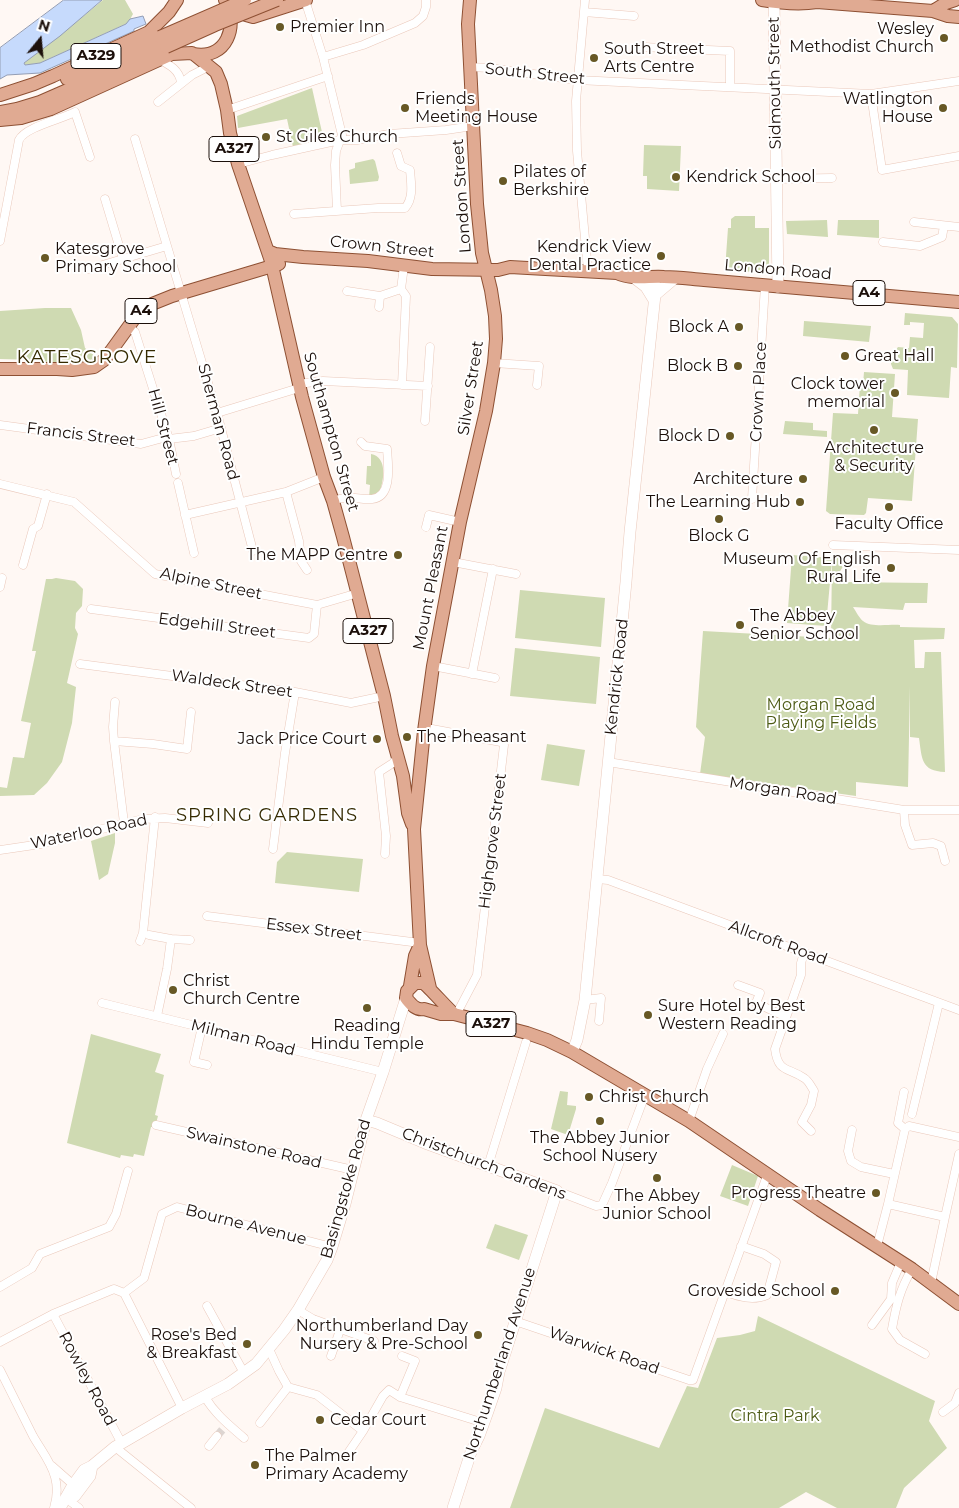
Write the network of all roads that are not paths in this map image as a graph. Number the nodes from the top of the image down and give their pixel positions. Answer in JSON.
{"nodes":[{"id":1,"x":244,"y":0,"type":"edge"},
{"id":2,"x":277,"y":0,"type":"edge"},
{"id":3,"x":306,"y":0,"type":"edge"},
{"id":4,"x":426,"y":0,"type":"edge"},
{"id":5,"x":470,"y":0,"type":"edge"},
{"id":6,"x":586,"y":0,"type":"edge"},
{"id":7,"x":955,"y":0,"type":"edge"},
{"id":8,"x":226,"y":1,"type":"edge"},
{"id":9,"x":771,"y":1,"type":"edge"},
{"id":10,"x":815,"y":1,"type":"edge"},
{"id":11,"x":173,"y":4,"type":"edge"},
{"id":12,"x":933,"y":11,"type":"junction"},
{"id":13,"x":584,"y":12,"type":"junction"},
{"id":14,"x":634,"y":16,"type":"dead end"},
{"id":15,"x":959,"y":17,"type":"edge"},
{"id":16,"x":163,"y":42,"type":"junction"},
{"id":17,"x":642,"y":47,"type":"dead end"},
{"id":18,"x":194,"y":54,"type":"junction"},
{"id":19,"x":323,"y":57,"type":"junction"},
{"id":20,"x":160,"y":60,"type":"junction"},
{"id":21,"x":210,"y":66,"type":"junction"},
{"id":22,"x":469,"y":67,"type":"junction"},
{"id":23,"x":328,"y":76,"type":"junction"},
{"id":24,"x":578,"y":80,"type":"junction"},
{"id":25,"x":959,"y":81,"type":"edge"},
{"id":26,"x":182,"y":82,"type":"junction"},
{"id":27,"x":730,"y":87,"type":"junction"},
{"id":28,"x":775,"y":90,"type":"junction"},
{"id":29,"x":871,"y":94,"type":"junction"},
{"id":30,"x":0,"y":95,"type":"edge"},
{"id":31,"x":0,"y":102,"type":"edge"},
{"id":32,"x":158,"y":102,"type":"dead end"},
{"id":33,"x":227,"y":110,"type":"junction"},
{"id":34,"x":0,"y":112,"type":"edge"},
{"id":35,"x":0,"y":120,"type":"edge"},
{"id":36,"x":473,"y":126,"type":"junction"},
{"id":37,"x":135,"y":139,"type":"dead end"},
{"id":38,"x":340,"y":140,"type":"junction"},
{"id":39,"x":397,"y":153,"type":"dead end"},
{"id":40,"x":959,"y":156,"type":"edge"},
{"id":41,"x":90,"y":157,"type":"dead end"},
{"id":42,"x":238,"y":164,"type":"junction"},
{"id":43,"x":832,"y":178,"type":"dead end"},
{"id":44,"x":777,"y":179,"type":"junction"},
{"id":45,"x":105,"y":199,"type":"dead end"},
{"id":46,"x":337,"y":212,"type":"junction"},
{"id":47,"x":294,"y":214,"type":"dead end"},
{"id":48,"x":914,"y":222,"type":"dead end"},
{"id":49,"x":944,"y":226,"type":"junction"},
{"id":50,"x":959,"y":227,"type":"edge"},
{"id":51,"x":0,"y":241,"type":"edge"},
{"id":52,"x":883,"y":242,"type":"dead end"},
{"id":53,"x":167,"y":246,"type":"junction"},
{"id":54,"x":268,"y":251,"type":"junction"},
{"id":55,"x":482,"y":254,"type":"junction"},
{"id":56,"x":303,"y":257,"type":"junction"},
{"id":57,"x":123,"y":259,"type":"junction"},
{"id":58,"x":272,"y":266,"type":"junction"},
{"id":59,"x":404,"y":266,"type":"junction"},
{"id":60,"x":510,"y":267,"type":"junction"},
{"id":61,"x":89,"y":269,"type":"dead end"},
{"id":62,"x":487,"y":270,"type":"junction"},
{"id":63,"x":588,"y":271,"type":"junction"},
{"id":64,"x":245,"y":273,"type":"junction"},
{"id":65,"x":617,"y":273,"type":"junction"},
{"id":66,"x":633,"y":277,"type":"junction"},
{"id":67,"x":653,"y":277,"type":"junction"},
{"id":68,"x":674,"y":278,"type":"junction"},
{"id":69,"x":772,"y":286,"type":"junction"},
{"id":70,"x":491,"y":290,"type":"junction"},
{"id":71,"x":347,"y":291,"type":"dead end"},
{"id":72,"x":404,"y":292,"type":"junction"},
{"id":73,"x":182,"y":293,"type":"junction"},
{"id":74,"x":380,"y":296,"type":"junction"},
{"id":75,"x":655,"y":298,"type":"junction"},
{"id":76,"x":959,"y":302,"type":"edge"},
{"id":77,"x":379,"y":307,"type":"dead end"},
{"id":78,"x":128,"y":326,"type":"junction"},
{"id":79,"x":430,"y":347,"type":"dead end"},
{"id":80,"x":494,"y":363,"type":"junction"},
{"id":81,"x":0,"y":369,"type":"edge"},
{"id":82,"x":402,"y":385,"type":"junction"},
{"id":83,"x":537,"y":385,"type":"dead end"},
{"id":84,"x":299,"y":386,"type":"junction"},
{"id":85,"x":428,"y":386,"type":"junction"},
{"id":86,"x":217,"y":413,"type":"junction"},
{"id":87,"x":426,"y":421,"type":"dead end"},
{"id":88,"x":0,"y":425,"type":"edge"},
{"id":89,"x":221,"y":428,"type":"junction"},
{"id":90,"x":169,"y":439,"type":"junction"},
{"id":91,"x":361,"y":442,"type":"dead end"},
{"id":92,"x":476,"y":452,"type":"joint"},
{"id":93,"x":176,"y":474,"type":"dead end"},
{"id":94,"x":324,"y":477,"type":"junction"},
{"id":95,"x":178,"y":483,"type":"dead end"},
{"id":96,"x":0,"y":484,"type":"edge"},
{"id":97,"x":286,"y":492,"type":"junction"},
{"id":98,"x":46,"y":494,"type":"junction"},
{"id":99,"x":752,"y":499,"type":"dead end"},
{"id":100,"x":333,"y":501,"type":"junction"},
{"id":101,"x":240,"y":502,"type":"junction"},
{"id":102,"x":185,"y":515,"type":"junction"},
{"id":103,"x":460,"y":522,"type":"junction"},
{"id":104,"x":426,"y":527,"type":"dead end"},
{"id":105,"x":832,"y":545,"type":"dead end"},
{"id":106,"x":959,"y":550,"type":"edge"},
{"id":107,"x":253,"y":551,"type":"dead end"},
{"id":108,"x":194,"y":554,"type":"dead end"},
{"id":109,"x":453,"y":562,"type":"junction"},
{"id":110,"x":23,"y":565,"type":"dead end"},
{"id":111,"x":493,"y":569,"type":"junction"},
{"id":112,"x":307,"y":570,"type":"dead end"},
{"id":113,"x":516,"y":574,"type":"dead end"},
{"id":114,"x":2,"y":578,"type":"dead end"},
{"id":115,"x":0,"y":587,"type":"edge"},
{"id":116,"x":358,"y":593,"type":"junction"},
{"id":117,"x":317,"y":605,"type":"junction"},
{"id":118,"x":91,"y":609,"type":"dead end"},
{"id":119,"x":80,"y":664,"type":"dead end"},
{"id":120,"x":433,"y":666,"type":"junction"},
{"id":121,"x":472,"y":674,"type":"junction"},
{"id":122,"x":495,"y":678,"type":"dead end"},
{"id":123,"x":295,"y":692,"type":"junction"},
{"id":124,"x":384,"y":696,"type":"junction"},
{"id":125,"x":116,"y":702,"type":"dead end"},
{"id":126,"x":191,"y":712,"type":"dead end"},
{"id":127,"x":424,"y":731,"type":"junction"},
{"id":128,"x":114,"y":741,"type":"junction"},
{"id":129,"x":398,"y":756,"type":"junction"},
{"id":130,"x":608,"y":762,"type":"junction"},
{"id":131,"x":387,"y":766,"type":"junction"},
{"id":132,"x":402,"y":776,"type":"junction"},
{"id":133,"x":904,"y":810,"type":"junction"},
{"id":134,"x":959,"y":810,"type":"edge"},
{"id":135,"x":155,"y":817,"type":"junction"},
{"id":136,"x":124,"y":823,"type":"junction"},
{"id":137,"x":208,"y":823,"type":"dead end"},
{"id":138,"x":414,"y":829,"type":"junction"},
{"id":139,"x":274,"y":849,"type":"dead end"},
{"id":140,"x":0,"y":850,"type":"edge"},
{"id":141,"x":385,"y":854,"type":"dead end"},
{"id":142,"x":945,"y":861,"type":"dead end"},
{"id":143,"x":597,"y":879,"type":"junction"},
{"id":144,"x":207,"y":916,"type":"dead end"},
{"id":145,"x":149,"y":935,"type":"dead end"},
{"id":146,"x":171,"y":939,"type":"junction"},
{"id":147,"x":190,"y":940,"type":"dead end"},
{"id":148,"x":140,"y":941,"type":"dead end"},
{"id":149,"x":420,"y":944,"type":"junction"},
{"id":150,"x":804,"y":953,"type":"junction"},
{"id":151,"x":738,"y":984,"type":"dead end"},
{"id":152,"x":431,"y":990,"type":"junction"},
{"id":153,"x":408,"y":992,"type":"junction"},
{"id":154,"x":585,"y":1000,"type":"junction"},
{"id":155,"x":939,"y":1002,"type":"junction"},
{"id":156,"x":102,"y":1004,"type":"dead end"},
{"id":157,"x":421,"y":1008,"type":"junction"},
{"id":158,"x":959,"y":1010,"type":"edge"},
{"id":159,"x":455,"y":1014,"type":"junction"},
{"id":160,"x":157,"y":1016,"type":"junction"},
{"id":161,"x":786,"y":1017,"type":"junction"},
{"id":162,"x":599,"y":1021,"type":"dead end"},
{"id":163,"x":398,"y":1026,"type":"junction"},
{"id":164,"x":202,"y":1027,"type":"junction"},
{"id":165,"x":723,"y":1034,"type":"dead end"},
{"id":166,"x":526,"y":1042,"type":"dead end"},
{"id":167,"x":572,"y":1052,"type":"junction"},
{"id":168,"x":207,"y":1065,"type":"dead end"},
{"id":169,"x":383,"y":1072,"type":"junction"},
{"id":170,"x":904,"y":1092,"type":"dead end"},
{"id":171,"x":645,"y":1095,"type":"junction"},
{"id":172,"x":912,"y":1114,"type":"dead end"},
{"id":173,"x":366,"y":1120,"type":"junction"},
{"id":174,"x":689,"y":1121,"type":"junction"},
{"id":175,"x":156,"y":1126,"type":"dead end"},
{"id":176,"x":904,"y":1129,"type":"junction"},
{"id":177,"x":852,"y":1130,"type":"dead end"},
{"id":178,"x":811,"y":1131,"type":"dead end"},
{"id":179,"x":959,"y":1137,"type":"edge"},
{"id":180,"x":959,"y":1154,"type":"edge"},
{"id":181,"x":488,"y":1166,"type":"junction"},
{"id":182,"x":353,"y":1170,"type":"junction"},
{"id":183,"x":128,"y":1171,"type":"dead end"},
{"id":184,"x":768,"y":1173,"type":"junction"},
{"id":185,"x":894,"y":1174,"type":"junction"},
{"id":186,"x":556,"y":1191,"type":"junction"},
{"id":187,"x":888,"y":1204,"type":"junction"},
{"id":188,"x":945,"y":1217,"type":"junction"},
{"id":189,"x":741,"y":1246,"type":"junction"},
{"id":190,"x":878,"y":1246,"type":"junction"},
{"id":191,"x":332,"y":1247,"type":"junction"},
{"id":192,"x":907,"y":1266,"type":"junction"},
{"id":193,"x":931,"y":1283,"type":"junction"},
{"id":194,"x":0,"y":1287,"type":"edge"},
{"id":195,"x":726,"y":1292,"type":"junction"},
{"id":196,"x":124,"y":1293,"type":"junction"},
{"id":197,"x":959,"y":1304,"type":"edge"},
{"id":198,"x":206,"y":1306,"type":"dead end"},
{"id":199,"x":298,"y":1310,"type":"junction"},
{"id":200,"x":52,"y":1314,"type":"junction"},
{"id":201,"x":515,"y":1321,"type":"junction"},
{"id":202,"x":872,"y":1325,"type":"dead end"},
{"id":203,"x":340,"y":1330,"type":"junction"},
{"id":204,"x":916,"y":1339,"type":"dead end"},
{"id":205,"x":374,"y":1341,"type":"dead end"},
{"id":206,"x":0,"y":1342,"type":"edge"},
{"id":207,"x":911,"y":1347,"type":"junction"},
{"id":208,"x":269,"y":1349,"type":"junction"},
{"id":209,"x":925,"y":1354,"type":"dead end"},
{"id":210,"x":331,"y":1356,"type":"dead end"},
{"id":211,"x":402,"y":1356,"type":"dead end"},
{"id":212,"x":0,"y":1370,"type":"edge"},
{"id":213,"x":244,"y":1373,"type":"junction"},
{"id":214,"x":288,"y":1387,"type":"junction"},
{"id":215,"x":959,"y":1393,"type":"edge"},
{"id":216,"x":205,"y":1397,"type":"junction"},
{"id":217,"x":400,"y":1397,"type":"junction"},
{"id":218,"x":182,"y":1408,"type":"junction"},
{"id":219,"x":943,"y":1412,"type":"dead end"},
{"id":220,"x":260,"y":1423,"type":"dead end"},
{"id":221,"x":484,"y":1423,"type":"junction"},
{"id":222,"x":362,"y":1431,"type":"junction"},
{"id":223,"x":217,"y":1436,"type":"tunnel mouth"},
{"id":224,"x":244,"y":1438,"type":"dead end"},
{"id":225,"x":118,"y":1445,"type":"junction"},
{"id":226,"x":209,"y":1446,"type":"dead end"},
{"id":227,"x":346,"y":1456,"type":"dead end"},
{"id":228,"x":50,"y":1464,"type":"junction"},
{"id":229,"x":76,"y":1487,"type":"junction"},
{"id":230,"x":73,"y":1506,"type":"edge"},
{"id":231,"x":54,"y":1508,"type":"edge"},
{"id":232,"x":60,"y":1508,"type":"edge"},
{"id":233,"x":191,"y":1508,"type":"edge"},
{"id":234,"x":453,"y":1508,"type":"edge"}],
"edges":[{"from":1,"to":16,"type":"main road","number":"A329","bridge":true},
{"from":2,"to":16,"type":"main road","number":"A329","bridge":true},
{"from":3,"to":8,"type":"main road"},
{"from":3,"to":19,"type":"street"},
{"from":4,"to":19,"type":"street"},
{"from":5,"to":22,"type":"main road","name":"London Street","number":"A327"},
{"from":6,"to":13,"type":"street"},
{"from":7,"to":12,"type":"main road"},
{"from":8,"to":18,"type":"main road"},
{"from":9,"to":10,"type":"main road"},
{"from":9,"to":28,"type":"street","name":"Sidmouth Street"},
{"from":10,"to":12,"type":"main road"},
{"from":11,"to":18,"type":"main road","name":"Southampton Street"},
{"from":11,"to":30,"type":"main road","number":"A329"},
{"from":12,"to":15,"type":"main road"},
{"from":13,"to":14,"type":"street"},
{"from":13,"to":24,"type":"street"},
{"from":16,"to":31,"type":"main road","number":"A329"},
{"from":16,"to":34,"type":"main road","number":"A329"},
{"from":17,"to":27,"type":"street"},
{"from":18,"to":20,"type":"main road","number":"A329"},
{"from":18,"to":21,"type":"main road","name":"Southampton Street","number":"A327"},
{"from":19,"to":23,"type":"street"},
{"from":20,"to":26,"type":"street"},
{"from":20,"to":35,"type":"main road","number":"A329"},
{"from":21,"to":26,"type":"street"},
{"from":21,"to":33,"type":"main road","name":"Southampton Street","number":"A327"},
{"from":22,"to":24,"type":"street","name":"South Street"},
{"from":22,"to":36,"type":"main road","name":"London Street","number":"A327"},
{"from":23,"to":33,"type":"street"},
{"from":23,"to":38,"type":"street"},
{"from":24,"to":27,"type":"street","name":"South Street"},
{"from":24,"to":63,"type":"street"},
{"from":25,"to":29,"type":"street","name":"South Street"},
{"from":26,"to":32,"type":"street"},
{"from":27,"to":28,"type":"street","name":"South Street"},
{"from":28,"to":29,"type":"street","name":"South Street"},
{"from":28,"to":44,"type":"street","name":"Sidmouth Street"},
{"from":29,"to":40,"type":"street"},
{"from":33,"to":42,"type":"main road","name":"Southampton Street","number":"A327"},
{"from":36,"to":38,"type":"street"},
{"from":36,"to":55,"type":"main road","name":"London Street","number":"A327"},
{"from":37,"to":53,"type":"street","name":"Sherman Road"},
{"from":38,"to":42,"type":"street"},
{"from":38,"to":46,"type":"street"},
{"from":39,"to":46,"type":"street"},
{"from":41,"to":51,"type":"street"},
{"from":42,"to":54,"type":"main road","name":"Southampton Street","number":"A327"},
{"from":43,"to":44,"type":"street"},
{"from":44,"to":69,"type":"street","name":"Sidmouth Street"},
{"from":45,"to":57,"type":"street"},
{"from":46,"to":47,"type":"street"},
{"from":48,"to":49,"type":"street"},
{"from":49,"to":50,"type":"street"},
{"from":49,"to":52,"type":"street"},
{"from":53,"to":57,"type":"street"},
{"from":53,"to":73,"type":"street","name":"Sherman Road"},
{"from":54,"to":56,"type":"main road","name":"Crown Street"},
{"from":54,"to":58,"type":"main road","name":"Southampton Street","number":"A327"},
{"from":54,"to":64,"type":"main road","number":"A4"},
{"from":55,"to":60,"type":"main road","name":"London Road","number":"A4"},
{"from":55,"to":62,"type":"main road","name":"London Street","number":"A327"},
{"from":56,"to":58,"type":"main road","name":"Crown Street","number":"A4"},
{"from":56,"to":59,"type":"main road","name":"Crown Street","number":"A4"},
{"from":57,"to":61,"type":"street"},
{"from":58,"to":64,"type":"main road","number":"A4"},
{"from":58,"to":84,"type":"main road","name":"Southampton Street","number":"A327"},
{"from":59,"to":62,"type":"main road","name":"Crown Street","number":"A4"},
{"from":59,"to":72,"type":"street"},
{"from":60,"to":62,"type":"main road","name":"London Road","number":"A4"},
{"from":60,"to":63,"type":"main road","name":"London Road","number":"A4"},
{"from":60,"to":70,"type":"main road"},
{"from":62,"to":70,"type":"main road","name":"Silver Street","number":"A327"},
{"from":63,"to":65,"type":"main road","name":"London Road","number":"A4"},
{"from":64,"to":73,"type":"main road","number":"A4"},
{"from":65,"to":66,"type":"main road","name":"London Road","number":"A4"},
{"from":65,"to":67,"type":"main road","name":"London Road","number":"A4"},
{"from":66,"to":67,"type":"main road","name":"London Road","number":"A4"},
{"from":66,"to":75,"type":"street"},
{"from":67,"to":68,"type":"main road","name":"London Road","number":"A4"},
{"from":67,"to":75,"type":"street","name":"Kendrick Road"},
{"from":68,"to":69,"type":"main road","name":"London Road","number":"A4"},
{"from":68,"to":75,"type":"street"},
{"from":69,"to":76,"type":"main road","name":"London Road","number":"A4"},
{"from":69,"to":99,"type":"street","name":"Crown Place"},
{"from":70,"to":80,"type":"main road","name":"Silver Street","number":"A327"},
{"from":71,"to":74,"type":"street"},
{"from":72,"to":74,"type":"street"},
{"from":72,"to":82,"type":"street"},
{"from":73,"to":78,"type":"main road","number":"A4"},
{"from":73,"to":86,"type":"street","name":"Sherman Road"},
{"from":74,"to":77,"type":"street"},
{"from":75,"to":130,"type":"street","name":"Kendrick Road"},
{"from":78,"to":81,"type":"main road","number":"A4"},
{"from":78,"to":90,"type":"street","name":"Hill Street"},
{"from":79,"to":85,"type":"street"},
{"from":80,"to":83,"type":"street"},
{"from":80,"to":92,"type":"main road","name":"Silver Street","number":"A327"},
{"from":82,"to":84,"type":"street"},
{"from":82,"to":85,"type":"street"},
{"from":84,"to":86,"type":"street"},
{"from":84,"to":94,"type":"main road","name":"Southampton Street","number":"A327"},
{"from":85,"to":87,"type":"street"},
{"from":86,"to":89,"type":"street","name":"Sherman Road"},
{"from":88,"to":90,"type":"street","name":"Francis Street"},
{"from":89,"to":90,"type":"street","name":"Francis Street"},
{"from":89,"to":101,"type":"street","name":"Sherman Road"},
{"from":90,"to":93,"type":"street","name":"Hill Street"},
{"from":91,"to":100,"type":"street"},
{"from":92,"to":103,"type":"main road","name":"Mount Pleasant","number":"A327"},
{"from":94,"to":97,"type":"street"},
{"from":94,"to":100,"type":"main road","name":"Southampton Street","number":"A327"},
{"from":95,"to":102,"type":"street","name":"Hill Street"},
{"from":96,"to":98,"type":"street","name":"Alpine Street"},
{"from":97,"to":101,"type":"street"},
{"from":97,"to":112,"type":"street"},
{"from":98,"to":110,"type":"street"},
{"from":98,"to":117,"type":"street","name":"Alpine Street"},
{"from":100,"to":116,"type":"main road","name":"Southampton Street","number":"A327"},
{"from":101,"to":102,"type":"street"},
{"from":101,"to":107,"type":"street","name":"Sherman Road"},
{"from":102,"to":108,"type":"street","name":"Hill Street"},
{"from":103,"to":104,"type":"street"},
{"from":103,"to":109,"type":"main road","name":"Mount Pleasant","number":"A327"},
{"from":105,"to":106,"type":"street"},
{"from":109,"to":111,"type":"street"},
{"from":109,"to":120,"type":"main road","name":"Mount Pleasant","number":"A327"},
{"from":111,"to":113,"type":"street"},
{"from":111,"to":121,"type":"street"},
{"from":114,"to":115,"type":"street"},
{"from":116,"to":117,"type":"street","name":"Alpine Street"},
{"from":116,"to":124,"type":"main road","name":"Southampton Street","number":"A327"},
{"from":117,"to":118,"type":"street","name":"Edgehill Street"},
{"from":119,"to":123,"type":"street","name":"Waldeck Street"},
{"from":120,"to":121,"type":"street"},
{"from":120,"to":127,"type":"main road","name":"Mount Pleasant","number":"A327"},
{"from":121,"to":122,"type":"street"},
{"from":123,"to":124,"type":"street","name":"Waldeck Street"},
{"from":123,"to":139,"type":"street"},
{"from":124,"to":129,"type":"main road","name":"Southampton Street","number":"A327"},
{"from":125,"to":128,"type":"street"},
{"from":126,"to":128,"type":"street"},
{"from":127,"to":138,"type":"main road","number":"A327"},
{"from":127,"to":159,"type":"street","name":"Highgrove Street"},
{"from":128,"to":136,"type":"street"},
{"from":129,"to":131,"type":"street"},
{"from":129,"to":132,"type":"main road","name":"Southampton Street","number":"A327"},
{"from":130,"to":133,"type":"street","name":"Morgan Road"},
{"from":130,"to":143,"type":"street","name":"Kendrick Road"},
{"from":131,"to":132,"type":"street"},
{"from":131,"to":141,"type":"street"},
{"from":132,"to":138,"type":"main road","name":"Southampton Street","number":"A327"},
{"from":133,"to":134,"type":"street","name":"Morgan Road"},
{"from":133,"to":142,"type":"street"},
{"from":135,"to":136,"type":"street","name":"Waterloo Road"},
{"from":135,"to":137,"type":"street","name":"Waterloo Road"},
{"from":135,"to":148,"type":"street"},
{"from":136,"to":140,"type":"street","name":"Waterloo Road"},
{"from":138,"to":149,"type":"main road","number":"A327"},
{"from":143,"to":150,"type":"street","name":"Allcroft Road"},
{"from":143,"to":154,"type":"street","name":"Kendrick Road"},
{"from":144,"to":149,"type":"street","name":"Essex Street"},
{"from":145,"to":146,"type":"street"},
{"from":146,"to":147,"type":"street"},
{"from":146,"to":160,"type":"street"},
{"from":149,"to":152,"type":"main road","number":"A327"},
{"from":149,"to":153,"type":"main road","number":"A327"},
{"from":150,"to":155,"type":"street","name":"Allcroft Road"},
{"from":150,"to":161,"type":"street"},
{"from":151,"to":161,"type":"street"},
{"from":152,"to":153,"type":"main road"},
{"from":152,"to":157,"type":"main road"},
{"from":152,"to":159,"type":"main road","number":"A327"},
{"from":153,"to":157,"type":"main road"},
{"from":153,"to":163,"type":"street","name":"Basingstoke Road"},
{"from":154,"to":162,"type":"street"},
{"from":154,"to":167,"type":"street","name":"Kendrick Road"},
{"from":155,"to":158,"type":"street","name":"Allcroft Road"},
{"from":155,"to":172,"type":"street"},
{"from":156,"to":160,"type":"street","name":"Milman Road"},
{"from":157,"to":159,"type":"main road","number":"A327"},
{"from":157,"to":163,"type":"street"},
{"from":159,"to":167,"type":"main road","number":"A327"},
{"from":160,"to":164,"type":"street","name":"Milman Road"},
{"from":161,"to":178,"type":"street"},
{"from":163,"to":169,"type":"street","name":"Basingstoke Road"},
{"from":164,"to":168,"type":"street"},
{"from":164,"to":169,"type":"street","name":"Milman Road"},
{"from":165,"to":174,"type":"street"},
{"from":166,"to":181,"type":"street"},
{"from":167,"to":171,"type":"main road","number":"A327"},
{"from":169,"to":173,"type":"street","name":"Basingstoke Road"},
{"from":170,"to":176,"type":"street"},
{"from":171,"to":174,"type":"main road","number":"A327"},
{"from":171,"to":186,"type":"street","name":"Christchurch Gardens"},
{"from":173,"to":181,"type":"street","name":"Christchurch Gardens"},
{"from":173,"to":182,"type":"street","name":"Basingstoke Road"},
{"from":174,"to":184,"type":"main road","number":"A327"},
{"from":175,"to":182,"type":"street","name":"Swainstone Road"},
{"from":176,"to":179,"type":"street"},
{"from":176,"to":185,"type":"street"},
{"from":177,"to":185,"type":"street"},
{"from":180,"to":188,"type":"street"},
{"from":181,"to":186,"type":"street","name":"Christchurch Gardens"},
{"from":182,"to":191,"type":"street","name":"Basingstoke Road"},
{"from":183,"to":194,"type":"street"},
{"from":184,"to":189,"type":"street"},
{"from":184,"to":190,"type":"main road","number":"A327"},
{"from":185,"to":187,"type":"street"},
{"from":186,"to":201,"type":"street","name":"Northumberland Avenue"},
{"from":187,"to":188,"type":"street"},
{"from":187,"to":190,"type":"street"},
{"from":188,"to":193,"type":"street"},
{"from":189,"to":195,"type":"street"},
{"from":189,"to":195,"type":"street"},
{"from":190,"to":192,"type":"main road","number":"A327"},
{"from":191,"to":196,"type":"street","name":"Bourne Avenue"},
{"from":191,"to":199,"type":"street","name":"Basingstoke Road"},
{"from":192,"to":193,"type":"main road","number":"A327"},
{"from":192,"to":202,"type":"street"},
{"from":192,"to":207,"type":"street"},
{"from":193,"to":197,"type":"main road","number":"A327"},
{"from":195,"to":201,"type":"street","name":"Warwick Road"},
{"from":196,"to":200,"type":"street"},
{"from":196,"to":218,"type":"street"},
{"from":198,"to":213,"type":"street"},
{"from":199,"to":203,"type":"street"},
{"from":199,"to":208,"type":"street","name":"Basingstoke Road"},
{"from":200,"to":206,"type":"street"},
{"from":200,"to":225,"type":"street","name":"Rowley Road"},
{"from":201,"to":221,"type":"street","name":"Northumberland Avenue"},
{"from":203,"to":205,"type":"street"},
{"from":203,"to":210,"type":"street"},
{"from":204,"to":207,"type":"street"},
{"from":207,"to":209,"type":"street"},
{"from":208,"to":213,"type":"street","name":"Basingstoke Road"},
{"from":208,"to":214,"type":"street"},
{"from":211,"to":217,"type":"street"},
{"from":212,"to":228,"type":"street"},
{"from":213,"to":216,"type":"street","name":"Basingstoke Road"},
{"from":214,"to":220,"type":"street"},
{"from":214,"to":222,"type":"street"},
{"from":215,"to":219,"type":"street"},
{"from":216,"to":218,"type":"street","name":"Basingstoke Road"},
{"from":216,"to":224,"type":"street"},
{"from":217,"to":221,"type":"street"},
{"from":217,"to":222,"type":"street"},
{"from":218,"to":225,"type":"street","name":"Basingstoke Road"},
{"from":221,"to":234,"type":"street","name":"Northumberland Avenue"},
{"from":222,"to":227,"type":"street"},
{"from":223,"to":226,"type":"street"},
{"from":225,"to":229,"type":"street","name":"Basingstoke Road"},
{"from":225,"to":233,"type":"street"},
{"from":228,"to":229,"type":"street"},
{"from":228,"to":231,"type":"street"},
{"from":229,"to":230,"type":"street","name":"Basingstoke Road"},
{"from":229,"to":232,"type":"street","name":"Basingstoke Road"}]}
